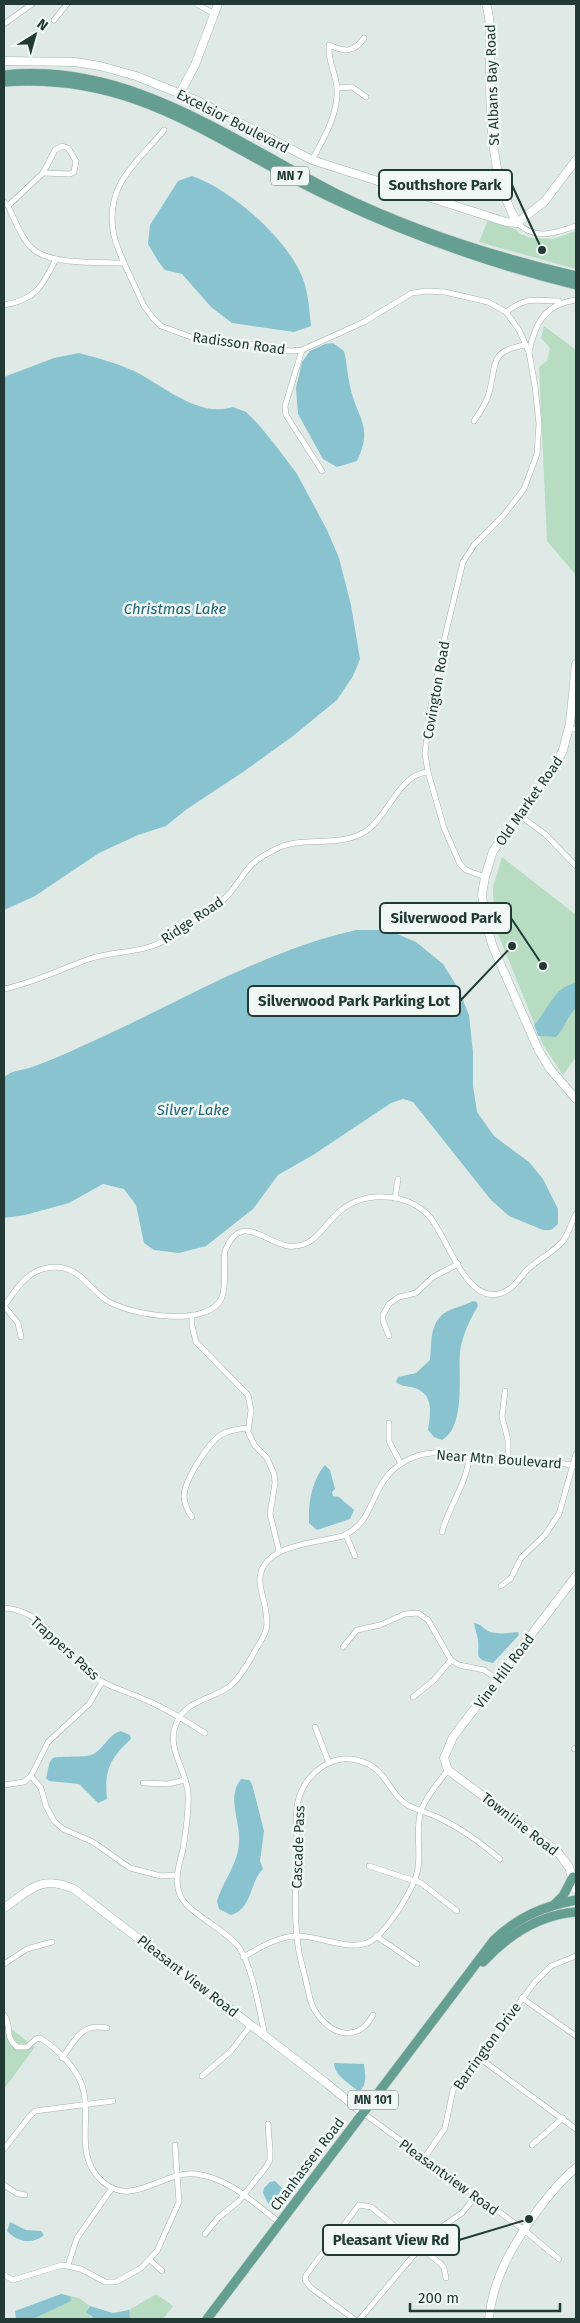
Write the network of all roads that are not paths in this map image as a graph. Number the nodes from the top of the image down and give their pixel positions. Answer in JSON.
{"nodes":[{"id":1,"x":32,"y":4,"type":"edge"},
{"id":2,"x":67,"y":4,"type":"edge"},
{"id":3,"x":197,"y":4,"type":"edge"},
{"id":4,"x":218,"y":4,"type":"edge"},
{"id":5,"x":486,"y":4,"type":"edge"},
{"id":6,"x":214,"y":14,"type":"junction"},
{"id":7,"x":54,"y":20,"type":"dead end"},
{"id":8,"x":4,"y":24,"type":"edge"},
{"id":9,"x":364,"y":38,"type":"dead end"},
{"id":10,"x":4,"y":61,"type":"edge"},
{"id":11,"x":4,"y":75,"type":"edge"},
{"id":12,"x":4,"y":82,"type":"edge"},
{"id":13,"x":337,"y":88,"type":"junction"},
{"id":14,"x":180,"y":93,"type":"junction"},
{"id":15,"x":366,"y":96,"type":"dead end"},
{"id":16,"x":164,"y":130,"type":"dead end"},
{"id":17,"x":312,"y":160,"type":"junction"},
{"id":18,"x":576,"y":160,"type":"edge"},
{"id":19,"x":43,"y":173,"type":"junction"},
{"id":20,"x":6,"y":204,"type":"edge"},
{"id":21,"x":517,"y":223,"type":"junction"},
{"id":22,"x":576,"y":226,"type":"edge"},
{"id":23,"x":56,"y":259,"type":"junction"},
{"id":24,"x":124,"y":263,"type":"junction"},
{"id":25,"x":576,"y":276,"type":"edge"},
{"id":26,"x":576,"y":285,"type":"edge"},
{"id":27,"x":576,"y":300,"type":"edge"},
{"id":28,"x":562,"y":302,"type":"junction"},
{"id":29,"x":4,"y":305,"type":"edge"},
{"id":30,"x":506,"y":312,"type":"junction"},
{"id":31,"x":525,"y":345,"type":"junction"},
{"id":32,"x":302,"y":350,"type":"junction"},
{"id":33,"x":529,"y":352,"type":"junction"},
{"id":34,"x":474,"y":421,"type":"dead end"},
{"id":35,"x":322,"y":471,"type":"dead end"},
{"id":36,"x":576,"y":664,"type":"edge"},
{"id":37,"x":572,"y":729,"type":"edge"},
{"id":38,"x":428,"y":772,"type":"junction"},
{"id":39,"x":519,"y":815,"type":"junction"},
{"id":40,"x":576,"y":866,"type":"edge"},
{"id":41,"x":484,"y":876,"type":"junction"},
{"id":42,"x":4,"y":989,"type":"edge"},
{"id":43,"x":576,"y":1099,"type":"edge"},
{"id":44,"x":398,"y":1179,"type":"dead end"},
{"id":45,"x":394,"y":1198,"type":"junction"},
{"id":46,"x":576,"y":1214,"type":"edge"},
{"id":47,"x":458,"y":1264,"type":"junction"},
{"id":48,"x":4,"y":1306,"type":"edge"},
{"id":49,"x":192,"y":1315,"type":"junction"},
{"id":50,"x":390,"y":1336,"type":"dead end"},
{"id":51,"x":21,"y":1337,"type":"dead end"},
{"id":52,"x":505,"y":1391,"type":"dead end"},
{"id":53,"x":389,"y":1423,"type":"dead end"},
{"id":54,"x":248,"y":1428,"type":"junction"},
{"id":55,"x":576,"y":1454,"type":"edge"},
{"id":56,"x":469,"y":1458,"type":"junction"},
{"id":57,"x":508,"y":1461,"type":"junction"},
{"id":58,"x":400,"y":1464,"type":"junction"},
{"id":59,"x":575,"y":1466,"type":"edge"},
{"id":60,"x":192,"y":1517,"type":"dead end"},
{"id":61,"x":442,"y":1532,"type":"dead end"},
{"id":62,"x":346,"y":1535,"type":"junction"},
{"id":63,"x":279,"y":1551,"type":"junction"},
{"id":64,"x":355,"y":1556,"type":"dead end"},
{"id":65,"x":576,"y":1576,"type":"edge"},
{"id":66,"x":500,"y":1586,"type":"dead end"},
{"id":67,"x":4,"y":1608,"type":"edge"},
{"id":68,"x":343,"y":1647,"type":"dead end"},
{"id":69,"x":451,"y":1660,"type":"junction"},
{"id":70,"x":497,"y":1679,"type":"junction"},
{"id":71,"x":102,"y":1682,"type":"junction"},
{"id":72,"x":413,"y":1697,"type":"dead end"},
{"id":73,"x":180,"y":1718,"type":"junction"},
{"id":74,"x":315,"y":1727,"type":"dead end"},
{"id":75,"x":205,"y":1733,"type":"dead end"},
{"id":76,"x":329,"y":1762,"type":"junction"},
{"id":77,"x":448,"y":1770,"type":"junction"},
{"id":78,"x":31,"y":1776,"type":"junction"},
{"id":79,"x":185,"y":1780,"type":"junction"},
{"id":80,"x":144,"y":1783,"type":"dead end"},
{"id":81,"x":4,"y":1785,"type":"edge"},
{"id":82,"x":421,"y":1810,"type":"junction"},
{"id":83,"x":500,"y":1858,"type":"dead end"},
{"id":84,"x":369,"y":1866,"type":"dead end"},
{"id":85,"x":176,"y":1875,"type":"junction"},
{"id":86,"x":574,"y":1875,"type":"edge"},
{"id":87,"x":415,"y":1880,"type":"junction"},
{"id":88,"x":576,"y":1890,"type":"edge"},
{"id":89,"x":576,"y":1900,"type":"edge"},
{"id":90,"x":555,"y":1904,"type":"junction"},
{"id":91,"x":4,"y":1908,"type":"edge"},
{"id":92,"x":457,"y":1911,"type":"dead end"},
{"id":93,"x":576,"y":1912,"type":"edge"},
{"id":94,"x":298,"y":1936,"type":"junction"},
{"id":95,"x":376,"y":1936,"type":"junction"},
{"id":96,"x":52,"y":1942,"type":"dead end"},
{"id":97,"x":576,"y":1956,"type":"edge"},
{"id":98,"x":243,"y":1957,"type":"junction"},
{"id":99,"x":4,"y":1964,"type":"edge"},
{"id":100,"x":417,"y":1964,"type":"dead end"},
{"id":101,"x":522,"y":1998,"type":"junction"},
{"id":102,"x":448,"y":2002,"type":"junction"},
{"id":103,"x":4,"y":2015,"type":"edge"},
{"id":104,"x":373,"y":2015,"type":"dead end"},
{"id":105,"x":251,"y":2024,"type":"junction"},
{"id":106,"x":107,"y":2028,"type":"dead end"},
{"id":107,"x":265,"y":2036,"type":"junction"},
{"id":108,"x":576,"y":2036,"type":"edge"},
{"id":109,"x":478,"y":2057,"type":"junction"},
{"id":110,"x":62,"y":2058,"type":"junction"},
{"id":111,"x":202,"y":2076,"type":"dead end"},
{"id":112,"x":113,"y":2101,"type":"dead end"},
{"id":113,"x":86,"y":2105,"type":"junction"},
{"id":114,"x":363,"y":2114,"type":"junction"},
{"id":115,"x":563,"y":2118,"type":"junction"},
{"id":116,"x":268,"y":2124,"type":"dead end"},
{"id":117,"x":576,"y":2129,"type":"edge"},
{"id":118,"x":175,"y":2146,"type":"dead end"},
{"id":119,"x":532,"y":2146,"type":"dead end"},
{"id":120,"x":4,"y":2149,"type":"edge"},
{"id":121,"x":425,"y":2157,"type":"junction"},
{"id":122,"x":576,"y":2168,"type":"edge"},
{"id":123,"x":178,"y":2175,"type":"junction"},
{"id":124,"x":4,"y":2185,"type":"edge"},
{"id":125,"x":112,"y":2188,"type":"junction"},
{"id":126,"x":25,"y":2195,"type":"dead end"},
{"id":127,"x":244,"y":2195,"type":"junction"},
{"id":128,"x":476,"y":2196,"type":"junction"},
{"id":129,"x":280,"y":2223,"type":"junction"},
{"id":130,"x":524,"y":2230,"type":"junction"},
{"id":131,"x":205,"y":2234,"type":"dead end"},
{"id":132,"x":420,"y":2247,"type":"junction"},
{"id":133,"x":560,"y":2259,"type":"dead end"},
{"id":134,"x":150,"y":2260,"type":"junction"},
{"id":135,"x":68,"y":2265,"type":"junction"},
{"id":136,"x":162,"y":2271,"type":"dead end"},
{"id":137,"x":4,"y":2275,"type":"edge"},
{"id":138,"x":446,"y":2278,"type":"dead end"},
{"id":139,"x":206,"y":2319,"type":"edge"},
{"id":140,"x":354,"y":2319,"type":"edge"},
{"id":141,"x":360,"y":2319,"type":"edge"},
{"id":142,"x":489,"y":2319,"type":"edge"}],
"edges":[{"from":1,"to":8,"type":"street"},
{"from":2,"to":7,"type":"street"},
{"from":3,"to":6,"type":"street"},
{"from":4,"to":6,"type":"street"},
{"from":5,"to":21,"type":"street","name":"St Albans Bay Road"},
{"from":6,"to":14,"type":"street"},
{"from":9,"to":13,"type":"street"},
{"from":10,"to":14,"type":"street","name":"Excelsior Boulevard"},
{"from":11,"to":25,"type":"main road","number":"MN 7"},
{"from":12,"to":26,"type":"main road","number":"MN 7"},
{"from":13,"to":15,"type":"street"},
{"from":13,"to":17,"type":"street"},
{"from":14,"to":17,"type":"street","name":"Excelsior Boulevard"},
{"from":16,"to":24,"type":"street","name":"Radisson Road"},
{"from":17,"to":21,"type":"street","name":"Excelsior Boulevard"},
{"from":18,"to":21,"type":"street"},
{"from":19,"to":19,"type":"street"},
{"from":19,"to":20,"type":"street"},
{"from":20,"to":23,"type":"street"},
{"from":21,"to":22,"type":"street"},
{"from":23,"to":24,"type":"street"},
{"from":23,"to":29,"type":"street"},
{"from":24,"to":32,"type":"street","name":"Radisson Road"},
{"from":27,"to":28,"type":"street"},
{"from":28,"to":30,"type":"street"},
{"from":28,"to":33,"type":"street"},
{"from":30,"to":31,"type":"street","name":"Radisson Road"},
{"from":30,"to":32,"type":"street","name":"Radisson Road"},
{"from":31,"to":33,"type":"street","name":"Radisson Road"},
{"from":31,"to":34,"type":"street"},
{"from":32,"to":35,"type":"street"},
{"from":33,"to":38,"type":"street","name":"Covington Road"},
{"from":36,"to":37,"type":"street","name":"Old Market Road"},
{"from":37,"to":39,"type":"street","name":"Old Market Road"},
{"from":38,"to":41,"type":"street","name":"Covington Road"},
{"from":38,"to":42,"type":"street","name":"Ridge Road"},
{"from":39,"to":40,"type":"street"},
{"from":39,"to":41,"type":"street","name":"Old Market Road"},
{"from":41,"to":43,"type":"street"},
{"from":44,"to":45,"type":"street"},
{"from":45,"to":47,"type":"street"},
{"from":45,"to":49,"type":"street"},
{"from":46,"to":47,"type":"street"},
{"from":47,"to":50,"type":"street"},
{"from":48,"to":49,"type":"street"},
{"from":48,"to":51,"type":"street"},
{"from":49,"to":54,"type":"street"},
{"from":52,"to":57,"type":"street"},
{"from":53,"to":58,"type":"street"},
{"from":54,"to":60,"type":"street"},
{"from":54,"to":63,"type":"street"},
{"from":55,"to":59,"type":"street"},
{"from":56,"to":57,"type":"street","name":"Near Mtn Boulevard"},
{"from":56,"to":58,"type":"street","name":"Near Mtn Boulevard"},
{"from":56,"to":61,"type":"street"},
{"from":57,"to":59,"type":"street","name":"Near Mtn Boulevard"},
{"from":58,"to":62,"type":"street","name":"Near Mtn Boulevard"},
{"from":59,"to":66,"type":"street"},
{"from":62,"to":63,"type":"street","name":"Near Mtn Boulevard"},
{"from":62,"to":64,"type":"street"},
{"from":63,"to":73,"type":"street"},
{"from":65,"to":70,"type":"street","name":"Vine Hill Road"},
{"from":67,"to":71,"type":"street","name":"Trappers Pass"},
{"from":68,"to":69,"type":"street"},
{"from":69,"to":70,"type":"street"},
{"from":69,"to":72,"type":"street"},
{"from":70,"to":77,"type":"street","name":"Vine Hill Road"},
{"from":71,"to":73,"type":"street","name":"Trappers Pass"},
{"from":71,"to":78,"type":"street"},
{"from":73,"to":75,"type":"street","name":"Trappers Pass"},
{"from":73,"to":79,"type":"street"},
{"from":74,"to":76,"type":"street"},
{"from":76,"to":82,"type":"street"},
{"from":76,"to":94,"type":"street","name":"Cascade Pass"},
{"from":77,"to":82,"type":"street"},
{"from":77,"to":86,"type":"street","name":"Townline Road"},
{"from":78,"to":81,"type":"street"},
{"from":78,"to":85,"type":"street"},
{"from":79,"to":80,"type":"street"},
{"from":79,"to":85,"type":"street"},
{"from":82,"to":83,"type":"street"},
{"from":82,"to":87,"type":"street"},
{"from":84,"to":87,"type":"street"},
{"from":85,"to":98,"type":"street"},
{"from":86,"to":88,"type":"street","name":"Townline Road"},
{"from":86,"to":90,"type":"main road"},
{"from":87,"to":92,"type":"street"},
{"from":87,"to":95,"type":"street"},
{"from":89,"to":90,"type":"main road","number":"MN 101"},
{"from":90,"to":102,"type":"main road","number":"MN 101"},
{"from":91,"to":105,"type":"street","name":"Pleasant View Road"},
{"from":93,"to":102,"type":"main road","number":"MN 101"},
{"from":94,"to":95,"type":"street"},
{"from":94,"to":98,"type":"street"},
{"from":94,"to":104,"type":"street","name":"Cascade Pass"},
{"from":95,"to":100,"type":"street"},
{"from":96,"to":99,"type":"street"},
{"from":97,"to":101,"type":"street","name":"Barrington Drive"},
{"from":98,"to":107,"type":"street"},
{"from":101,"to":108,"type":"street"},
{"from":101,"to":109,"type":"street","name":"Barrington Drive"},
{"from":102,"to":114,"type":"main road","name":"Chanhassen Road","number":"MN 101"},
{"from":103,"to":110,"type":"street"},
{"from":105,"to":107,"type":"street","name":"Pleasant View Road"},
{"from":105,"to":111,"type":"street"},
{"from":106,"to":110,"type":"street"},
{"from":107,"to":114,"type":"street","name":"Pleasant View Road"},
{"from":109,"to":115,"type":"street"},
{"from":109,"to":121,"type":"street","name":"Barrington Drive"},
{"from":110,"to":113,"type":"street"},
{"from":112,"to":113,"type":"street"},
{"from":113,"to":120,"type":"street"},
{"from":113,"to":125,"type":"street"},
{"from":114,"to":121,"type":"street","name":"Pleasantview Road"},
{"from":114,"to":129,"type":"main road","name":"Chanhassen Road","number":"MN 101"},
{"from":115,"to":117,"type":"street"},
{"from":115,"to":119,"type":"street"},
{"from":116,"to":127,"type":"street"},
{"from":118,"to":123,"type":"street"},
{"from":121,"to":128,"type":"street","name":"Pleasantview Road"},
{"from":122,"to":130,"type":"street"},
{"from":123,"to":125,"type":"street"},
{"from":123,"to":127,"type":"street"},
{"from":123,"to":134,"type":"street"},
{"from":124,"to":126,"type":"street"},
{"from":125,"to":135,"type":"street"},
{"from":127,"to":129,"type":"street"},
{"from":127,"to":131,"type":"street"},
{"from":128,"to":130,"type":"street","name":"Pleasantview Road"},
{"from":128,"to":132,"type":"street"},
{"from":129,"to":139,"type":"main road","name":"Chanhassen Road","number":"MN 101"},
{"from":130,"to":133,"type":"street","name":"Pleasantview Road"},
{"from":130,"to":142,"type":"street"},
{"from":132,"to":138,"type":"street"},
{"from":132,"to":140,"type":"street"},
{"from":132,"to":141,"type":"street"},
{"from":134,"to":135,"type":"street"},
{"from":134,"to":136,"type":"street"},
{"from":135,"to":137,"type":"street"}]}
